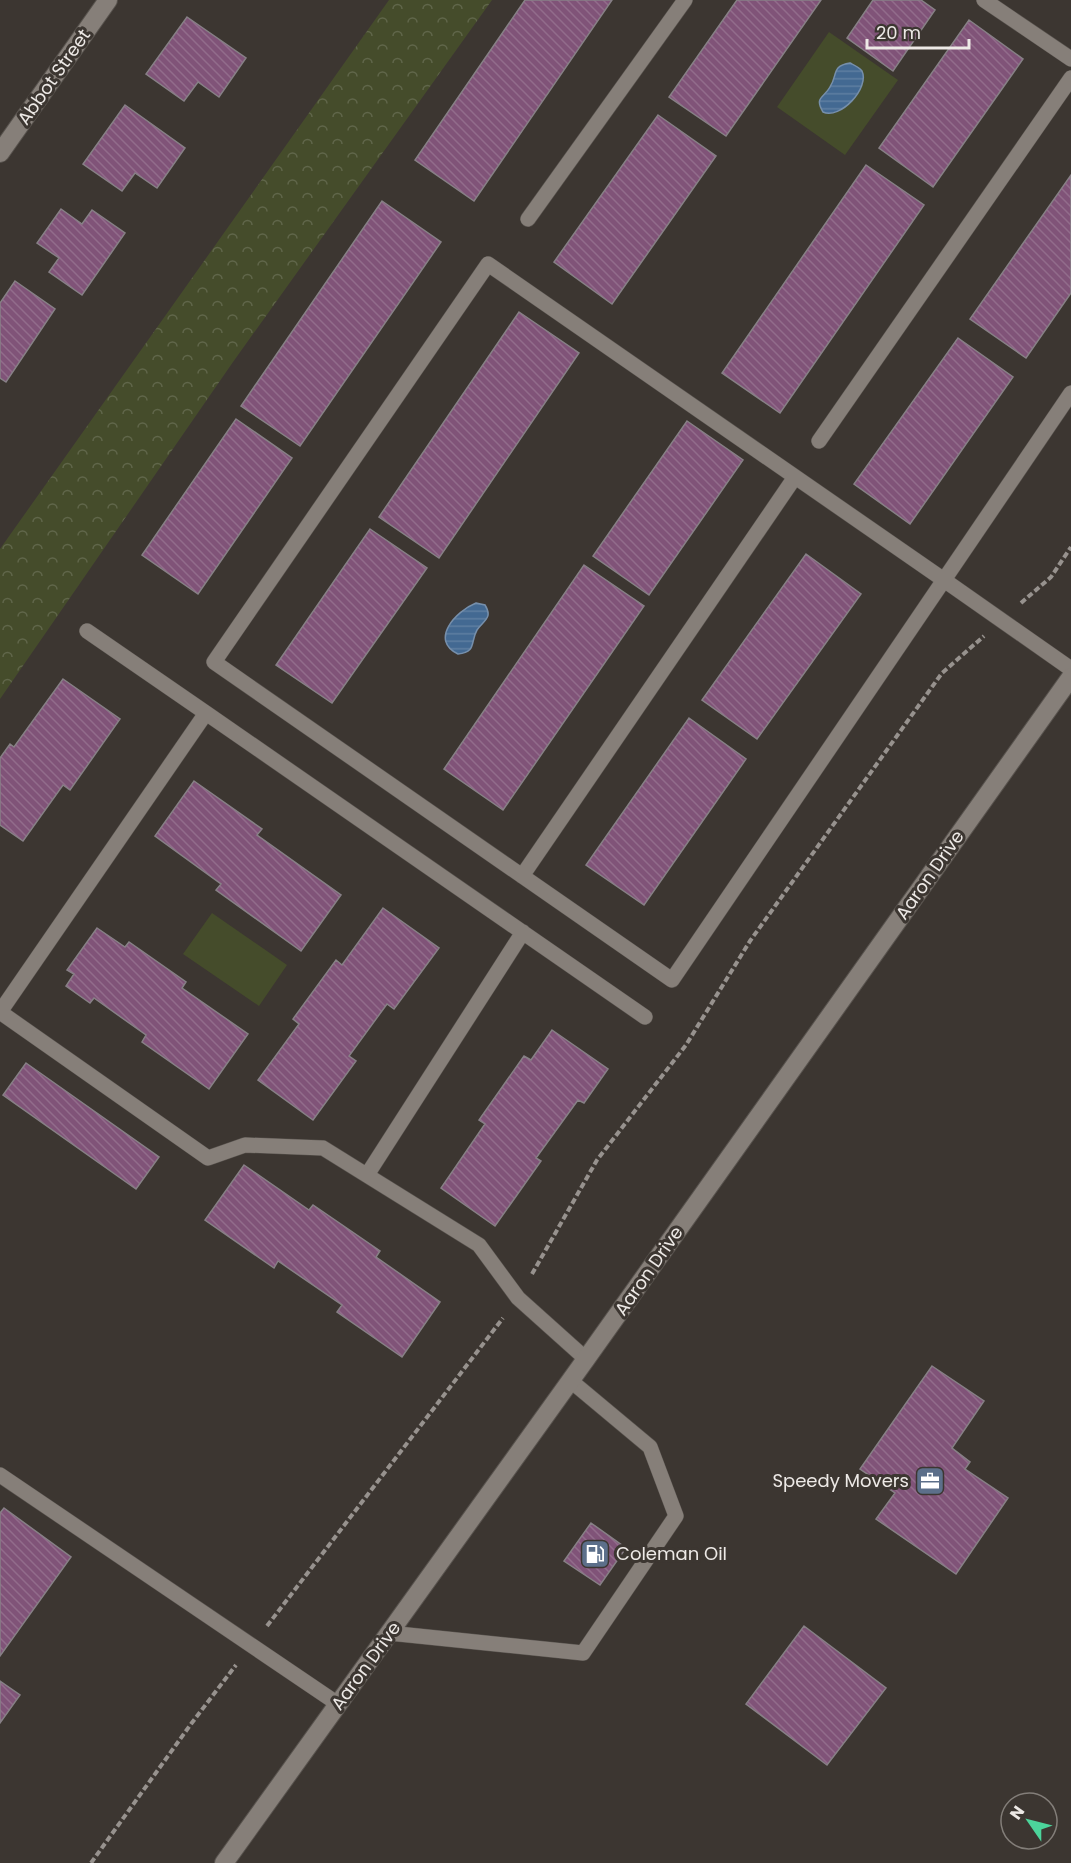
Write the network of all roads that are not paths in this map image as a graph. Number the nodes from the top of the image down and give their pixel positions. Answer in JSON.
{"nodes":[{"id":1,"x":108,"y":0,"type":"edge"},
{"id":2,"x":685,"y":0,"type":"edge"},
{"id":3,"x":984,"y":0,"type":"edge"},
{"id":4,"x":1071,"y":59,"type":"edge"},
{"id":5,"x":1071,"y":78,"type":"edge"},
{"id":6,"x":0,"y":153,"type":"edge"},
{"id":7,"x":528,"y":219,"type":"dead end"},
{"id":8,"x":1071,"y":393,"type":"edge"},
{"id":9,"x":819,"y":441,"type":"dead end"},
{"id":10,"x":795,"y":477,"type":"junction"},
{"id":11,"x":944,"y":580,"type":"junction"},
{"id":12,"x":87,"y":631,"type":"dead end"},
{"id":13,"x":1071,"y":669,"type":"edge"},
{"id":14,"x":1071,"y":677,"type":"edge"},
{"id":15,"x":207,"y":713,"type":"junction"},
{"id":16,"x":522,"y":876,"type":"junction"},
{"id":17,"x":523,"y":932,"type":"junction"},
{"id":18,"x":645,"y":1017,"type":"dead end"},
{"id":19,"x":367,"y":1175,"type":"junction"},
{"id":20,"x":586,"y":1359,"type":"junction"},
{"id":21,"x":571,"y":1381,"type":"junction"},
{"id":22,"x":0,"y":1475,"type":"edge"},
{"id":23,"x":389,"y":1633,"type":"junction"},
{"id":24,"x":338,"y":1704,"type":"junction"},
{"id":25,"x":224,"y":1863,"type":"edge"}],
"edges":[{"from":1,"to":6,"type":"street","name":"Abbot Street"},
{"from":2,"to":7,"type":"lane"},
{"from":3,"to":4,"type":"lane"},
{"from":5,"to":9,"type":"lane"},
{"from":8,"to":11,"type":"lane"},
{"from":10,"to":11,"type":"lane"},
{"from":10,"to":16,"type":"lane"},
{"from":10,"to":16,"type":"lane"},
{"from":11,"to":13,"type":"lane"},
{"from":11,"to":16,"type":"lane"},
{"from":12,"to":15,"type":"lane"},
{"from":14,"to":20,"type":"street","name":"Aaron Drive"},
{"from":15,"to":17,"type":"lane"},
{"from":15,"to":19,"type":"lane"},
{"from":17,"to":18,"type":"lane"},
{"from":17,"to":19,"type":"lane"},
{"from":19,"to":20,"type":"lane"},
{"from":20,"to":21,"type":"street","name":"Aaron Drive"},
{"from":21,"to":23,"type":"street","name":"Aaron Drive"},
{"from":21,"to":23,"type":"lane"},
{"from":22,"to":24,"type":"lane"},
{"from":23,"to":24,"type":"street","name":"Aaron Drive"},
{"from":24,"to":25,"type":"street","name":"Aaron Drive"}]}
